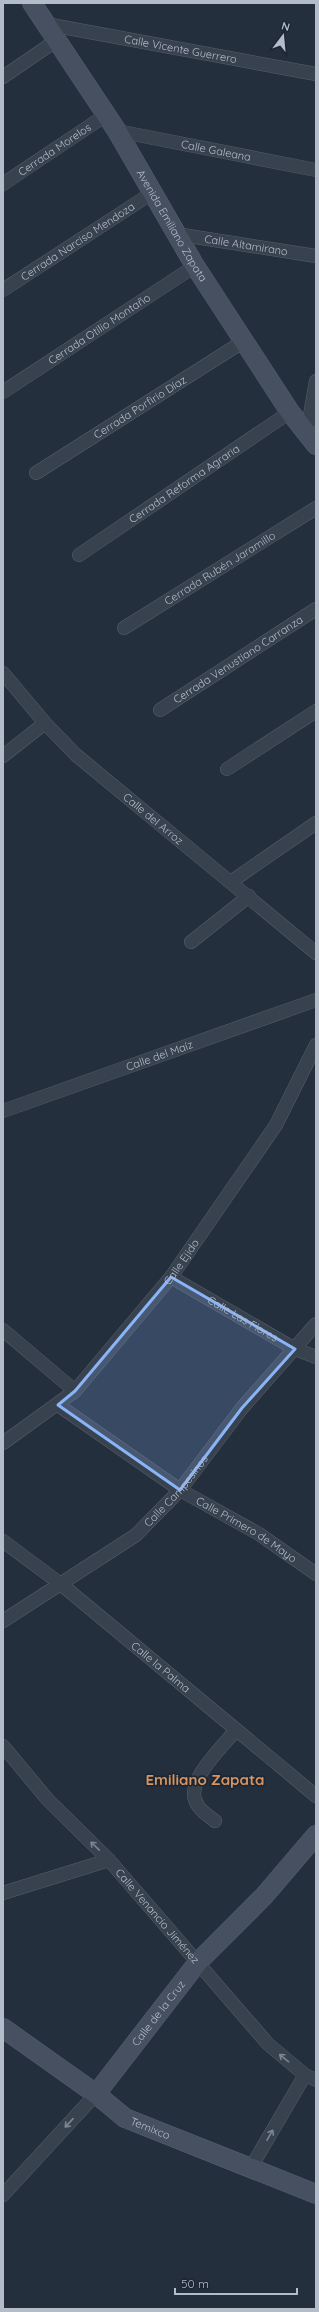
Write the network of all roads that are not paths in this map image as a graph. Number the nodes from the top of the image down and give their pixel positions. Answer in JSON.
{"nodes":[{"id":1,"x":32,"y":3,"type":"edge"},
{"id":2,"x":46,"y":24,"type":"junction"},
{"id":3,"x":57,"y":40,"type":"junction"},
{"id":4,"x":316,"y":74,"type":"edge"},
{"id":5,"x":3,"y":77,"type":"edge"},
{"id":6,"x":106,"y":115,"type":"junction"},
{"id":7,"x":117,"y":131,"type":"junction"},
{"id":8,"x":316,"y":170,"type":"edge"},
{"id":9,"x":3,"y":184,"type":"edge"},
{"id":10,"x":152,"y":193,"type":"junction"},
{"id":11,"x":176,"y":234,"type":"junction"},
{"id":12,"x":316,"y":256,"type":"edge"},
{"id":13,"x":195,"y":266,"type":"junction"},
{"id":14,"x":3,"y":290,"type":"edge"},
{"id":15,"x":244,"y":341,"type":"junction"},
{"id":16,"x":316,"y":380,"type":"edge"},
{"id":17,"x":3,"y":392,"type":"edge"},
{"id":18,"x":290,"y":412,"type":"junction"},
{"id":19,"x":312,"y":439,"type":"edge"},
{"id":20,"x":36,"y":473,"type":"dead end"},
{"id":21,"x":316,"y":508,"type":"edge"},
{"id":22,"x":79,"y":555,"type":"dead end"},
{"id":23,"x":316,"y":609,"type":"edge"},
{"id":24,"x":124,"y":628,"type":"dead end"},
{"id":25,"x":3,"y":673,"type":"edge"},
{"id":26,"x":160,"y":710,"type":"dead end"},
{"id":27,"x":316,"y":711,"type":"edge"},
{"id":28,"x":45,"y":723,"type":"junction"},
{"id":29,"x":3,"y":756,"type":"edge"},
{"id":30,"x":227,"y":769,"type":"dead end"},
{"id":31,"x":316,"y":823,"type":"edge"},
{"id":32,"x":232,"y":881,"type":"junction"},
{"id":33,"x":249,"y":896,"type":"junction"},
{"id":34,"x":191,"y":942,"type":"dead end"},
{"id":35,"x":316,"y":953,"type":"edge"},
{"id":36,"x":316,"y":1000,"type":"edge"},
{"id":37,"x":316,"y":1045,"type":"edge"},
{"id":38,"x":4,"y":1108,"type":"edge"},
{"id":39,"x":171,"y":1276,"type":"junction"},
{"id":40,"x":316,"y":1324,"type":"edge"},
{"id":41,"x":3,"y":1330,"type":"edge"},
{"id":42,"x":295,"y":1349,"type":"junction"},
{"id":43,"x":316,"y":1357,"type":"edge"},
{"id":44,"x":75,"y":1391,"type":"junction"},
{"id":45,"x":58,"y":1405,"type":"junction"},
{"id":46,"x":3,"y":1443,"type":"edge"},
{"id":47,"x":180,"y":1490,"type":"junction"},
{"id":48,"x":3,"y":1541,"type":"edge"},
{"id":49,"x":316,"y":1574,"type":"edge"},
{"id":50,"x":62,"y":1585,"type":"junction"},
{"id":51,"x":3,"y":1621,"type":"edge"},
{"id":52,"x":236,"y":1730,"type":"junction"},
{"id":53,"x":3,"y":1746,"type":"edge"},
{"id":54,"x":316,"y":1796,"type":"edge"},
{"id":55,"x":215,"y":1821,"type":"dead end"},
{"id":56,"x":316,"y":1835,"type":"edge"},
{"id":57,"x":109,"y":1860,"type":"junction"},
{"id":58,"x":3,"y":1893,"type":"edge"},
{"id":59,"x":198,"y":1962,"type":"junction"},
{"id":60,"x":3,"y":2028,"type":"edge"},
{"id":61,"x":310,"y":2078,"type":"edge"},
{"id":62,"x":96,"y":2094,"type":"junction"},
{"id":63,"x":250,"y":2169,"type":"junction"},
{"id":64,"x":316,"y":2194,"type":"edge"},
{"id":65,"x":3,"y":2195,"type":"edge"}],
"edges":[{"from":1,"to":2,"type":"main road","name":"Avenida Emiliano Zapata"},
{"from":2,"to":3,"type":"main road","name":"Avenida Emiliano Zapata"},
{"from":2,"to":4,"type":"street","name":"Calle Vicente Guerrero"},
{"from":3,"to":5,"type":"street"},
{"from":3,"to":6,"type":"main road","name":"Avenida Emiliano Zapata"},
{"from":6,"to":7,"type":"main road","name":"Avenida Emiliano Zapata"},
{"from":6,"to":9,"type":"street","name":"Cerrada Morelos"},
{"from":7,"to":8,"type":"street","name":"Calle Galeana"},
{"from":7,"to":10,"type":"main road","name":"Avenida Emiliano Zapata"},
{"from":10,"to":11,"type":"main road","name":"Avenida Emiliano Zapata"},
{"from":10,"to":14,"type":"street","name":"Cerrada Narciso Mendoza"},
{"from":11,"to":12,"type":"street","name":"Calle Altamirano"},
{"from":11,"to":13,"type":"main road","name":"Avenida Emiliano Zapata"},
{"from":13,"to":15,"type":"main road","name":"Avenida Emiliano Zapata"},
{"from":13,"to":17,"type":"street","name":"Cerrada Otilio Montaño"},
{"from":15,"to":18,"type":"main road","name":"Avenida Emiliano Zapata"},
{"from":15,"to":20,"type":"street","name":"Cerrada Porfirio Díaz"},
{"from":16,"to":19,"type":"street"},
{"from":18,"to":19,"type":"main road","name":"Avenida Emiliano Zapata"},
{"from":18,"to":22,"type":"street","name":"Cerrada Reforma Agraria"},
{"from":21,"to":24,"type":"street","name":"Cerrada Rubén Jaramillo"},
{"from":23,"to":26,"type":"street","name":"Cerrada Venustiano Carranza"},
{"from":25,"to":28,"type":"street","name":"Calle del Arroz"},
{"from":27,"to":30,"type":"street"},
{"from":28,"to":29,"type":"street"},
{"from":28,"to":32,"type":"street","name":"Calle del Arroz"},
{"from":31,"to":32,"type":"street"},
{"from":32,"to":33,"type":"street","name":"Calle del Arroz"},
{"from":33,"to":34,"type":"street"},
{"from":33,"to":35,"type":"street","name":"Calle del Arroz"},
{"from":36,"to":38,"type":"street","name":"Calle del Maíz"},
{"from":37,"to":39,"type":"street","name":"Calle Ejido"},
{"from":39,"to":42,"type":"street","name":"Calle Las Flores"},
{"from":39,"to":44,"type":"street","name":"Calle Ejido"},
{"from":40,"to":42,"type":"street","name":"Calle Campesinos"},
{"from":41,"to":44,"type":"street"},
{"from":42,"to":43,"type":"street","name":"Calle Las Flores"},
{"from":42,"to":47,"type":"street","name":"Calle Campesinos"},
{"from":44,"to":45,"type":"street","name":"Calle Ejido"},
{"from":45,"to":46,"type":"street","name":"Calle Ejido"},
{"from":45,"to":47,"type":"street","name":"Calle Primero de Mayo"},
{"from":47,"to":49,"type":"street","name":"Calle Primero de Mayo"},
{"from":47,"to":50,"type":"street","name":"Calle Campesinos"},
{"from":48,"to":50,"type":"street","name":"Calle la Palma"},
{"from":50,"to":51,"type":"street","name":"Calle Campesinos"},
{"from":50,"to":52,"type":"street","name":"Calle la Palma"},
{"from":52,"to":54,"type":"street","name":"Calle la Palma"},
{"from":52,"to":55,"type":"street"},
{"from":57,"to":53,"type":"street","name":"Calle Venancio Jiménez","one_way":true},
{"from":56,"to":59,"type":"main road","name":"Calle de la Cruz"},
{"from":57,"to":58,"type":"street"},
{"from":57,"to":59,"type":"street","name":"Calle Venancio Jiménez"},
{"from":61,"to":59,"type":"street","name":"Calle Venancio Jiménez","one_way":true},
{"from":59,"to":62,"type":"main road","name":"Calle de la Cruz"},
{"from":60,"to":62,"type":"main road","name":"Temixco"},
{"from":63,"to":61,"type":"street","one_way":true},
{"from":62,"to":63,"type":"main road","name":"Temixco"},
{"from":62,"to":65,"type":"street","name":"Calle de la Cruz","one_way":true},
{"from":63,"to":64,"type":"main road","name":"Temixco"}]}
